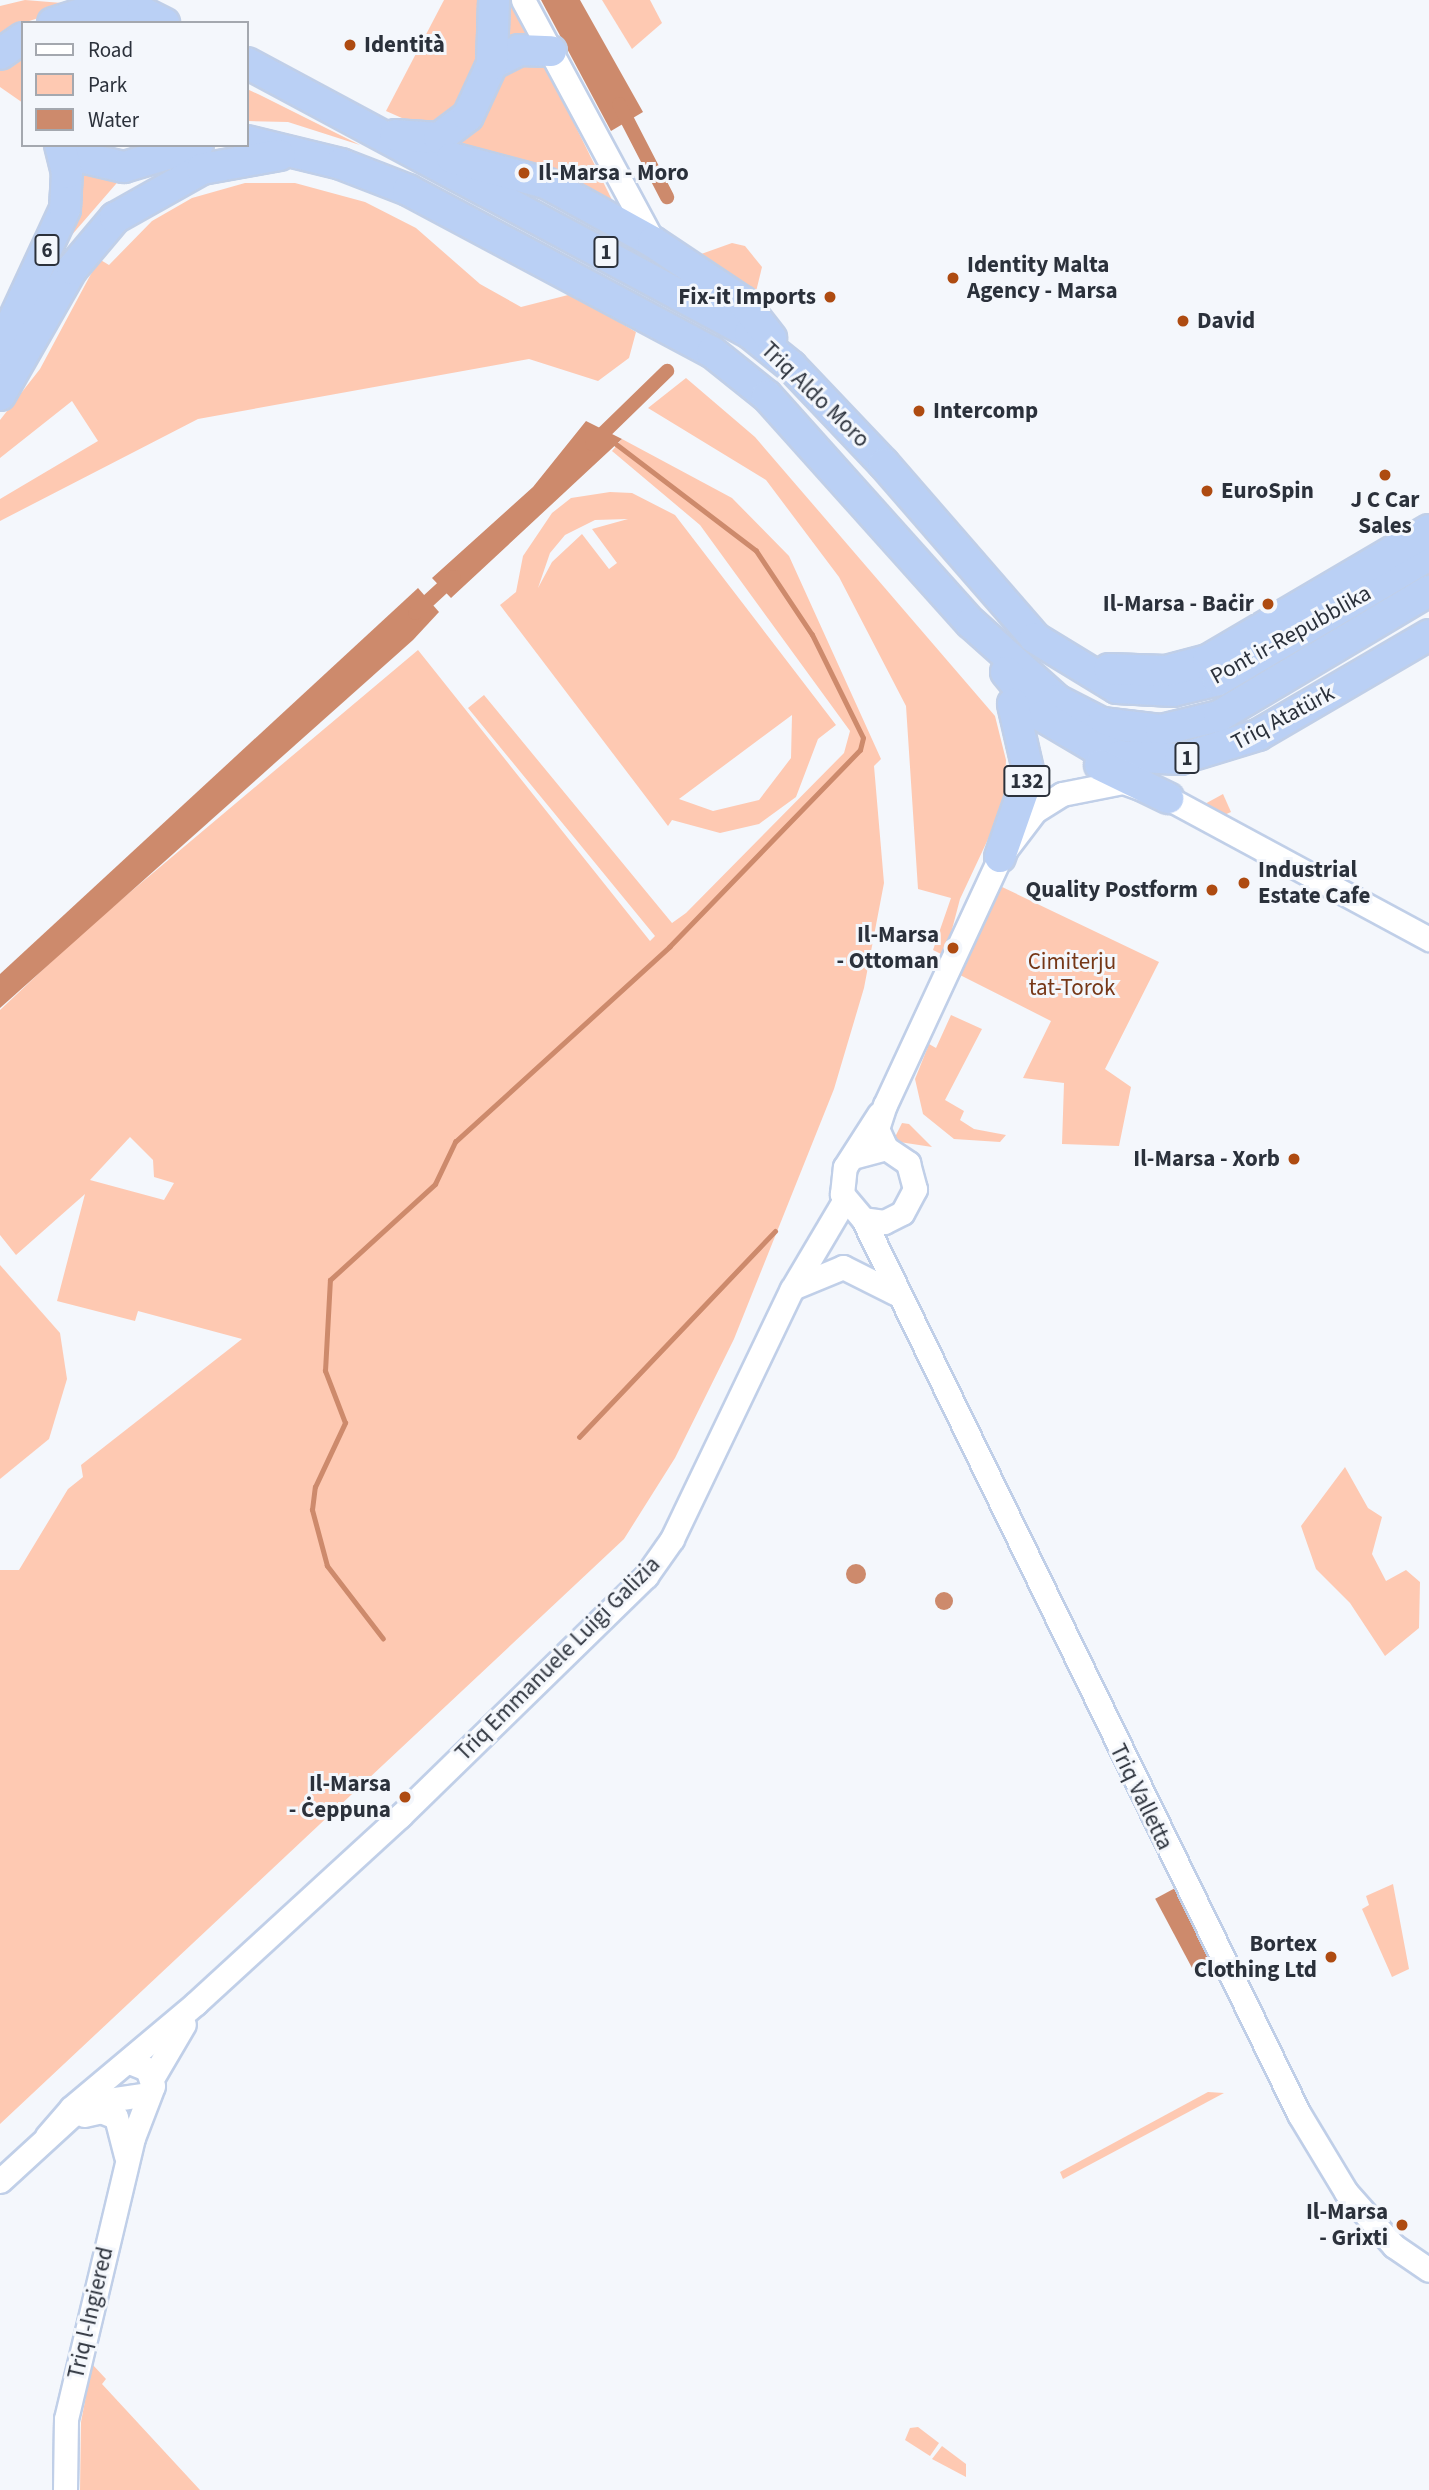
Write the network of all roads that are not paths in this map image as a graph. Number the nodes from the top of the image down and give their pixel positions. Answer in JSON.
{"nodes":[{"id":1,"x":495,"y":0,"type":"edge"},
{"id":2,"x":523,"y":0,"type":"edge"},
{"id":3,"x":59,"y":21,"type":"edge"},
{"id":4,"x":160,"y":21,"type":"edge"},
{"id":5,"x":21,"y":39,"type":"edge"},
{"id":6,"x":551,"y":51,"type":"junction"},
{"id":7,"x":0,"y":54,"type":"edge"},
{"id":8,"x":248,"y":64,"type":"edge"},
{"id":9,"x":492,"y":64,"type":"junction"},
{"id":10,"x":375,"y":130,"type":"junction"},
{"id":11,"x":248,"y":141,"type":"edge"},
{"id":12,"x":60,"y":147,"type":"edge"},
{"id":13,"x":74,"y":147,"type":"edge"},
{"id":14,"x":191,"y":147,"type":"edge"},
{"id":15,"x":414,"y":150,"type":"junction"},
{"id":16,"x":297,"y":153,"type":"junction"},
{"id":17,"x":653,"y":242,"type":"junction"},
{"id":18,"x":0,"y":349,"type":"edge"},
{"id":19,"x":791,"y":366,"type":"junction"},
{"id":20,"x":0,"y":395,"type":"edge"},
{"id":21,"x":1429,"y":530,"type":"edge"},
{"id":22,"x":1429,"y":555,"type":"edge"},
{"id":23,"x":937,"y":586,"type":"junction"},
{"id":24,"x":1429,"y":593,"type":"edge"},
{"id":25,"x":971,"y":623,"type":"junction"},
{"id":26,"x":1429,"y":635,"type":"edge"},
{"id":27,"x":1068,"y":661,"type":"junction"},
{"id":28,"x":1013,"y":704,"type":"junction"},
{"id":29,"x":1168,"y":798,"type":"junction"},
{"id":30,"x":1000,"y":857,"type":"junction"},
{"id":31,"x":1429,"y":939,"type":"edge"},
{"id":32,"x":885,"y":1105,"type":"junction"},
{"id":33,"x":886,"y":1148,"type":"junction"},
{"id":34,"x":853,"y":1157,"type":"junction"},
{"id":35,"x":855,"y":1212,"type":"junction"},
{"id":36,"x":902,"y":1213,"type":"junction"},
{"id":37,"x":792,"y":1289,"type":"junction"},
{"id":38,"x":895,"y":1293,"type":"junction"},
{"id":39,"x":130,"y":2085,"type":"junction"},
{"id":40,"x":127,"y":2167,"type":"junction"},
{"id":41,"x":7,"y":2174,"type":"edge"},
{"id":42,"x":1429,"y":2270,"type":"edge"},
{"id":43,"x":65,"y":2490,"type":"edge"}],
"edges":[{"from":1,"to":9,"type":"highway"},
{"from":2,"to":6,"type":"main road"},
{"from":3,"to":4,"type":"highway"},
{"from":5,"to":7,"type":"highway"},
{"from":6,"to":9,"type":"highway"},
{"from":6,"to":17,"type":"main road"},
{"from":8,"to":10,"type":"highway","name":"Triq Aldo Moro","number":"1"},
{"from":9,"to":10,"type":"highway"},
{"from":10,"to":15,"type":"highway","name":"Triq Aldo Moro","number":"1"},
{"from":11,"to":16,"type":"highway","name":"Triq Aldo Moro"},
{"from":12,"to":18,"type":"highway","number":"6"},
{"from":13,"to":14,"type":"highway"},
{"from":15,"to":17,"type":"highway"},
{"from":15,"to":19,"type":"highway","name":"Triq Aldo Moro","number":"1"},
{"from":16,"to":20,"type":"highway","number":"1"},
{"from":16,"to":23,"type":"highway","name":"Triq Aldo Moro","number":"1"},
{"from":17,"to":19,"type":"highway"},
{"from":19,"to":27,"type":"highway","name":"Triq Aldo Moro","number":"1"},
{"from":21,"to":27,"type":"highway","number":"1"},
{"from":22,"to":27,"type":"highway","name":"Pont ir-Repubblika","number":"1"},
{"from":23,"to":25,"type":"highway","number":"1"},
{"from":23,"to":28,"type":"highway"},
{"from":24,"to":25,"type":"highway","number":"1"},
{"from":25,"to":26,"type":"highway","name":"Triq Atatürk","number":"1"},
{"from":28,"to":29,"type":"highway","number":"1"},
{"from":28,"to":30,"type":"highway","number":"132"},
{"from":29,"to":30,"type":"main road","number":"132"},
{"from":29,"to":31,"type":"main road","number":"132"},
{"from":30,"to":32,"type":"main road","number":"132"},
{"from":32,"to":33,"type":"main road","number":"132"},
{"from":32,"to":34,"type":"main road","number":"132"},
{"from":33,"to":34,"type":"main road"},
{"from":33,"to":36,"type":"main road"},
{"from":34,"to":35,"type":"main road","number":"132"},
{"from":35,"to":36,"type":"main road"},
{"from":35,"to":37,"type":"main road","name":"Triq Emmanuele Luigi Galizia"},
{"from":35,"to":38,"type":"main road","name":"Triq Valletta"},
{"from":36,"to":38,"type":"main road","name":"Triq Valletta"},
{"from":37,"to":38,"type":"main road"},
{"from":37,"to":39,"type":"main road","name":"Triq Emmanuele Luigi Galizia"},
{"from":38,"to":42,"type":"main road","name":"Triq Valletta"},
{"from":39,"to":40,"type":"main road","name":"Triq l-Ingiered"},
{"from":39,"to":41,"type":"main road","name":"Triq Emmanuele Luigi Galizia"},
{"from":40,"to":41,"type":"main road"},
{"from":40,"to":43,"type":"main road","name":"Triq l-Ingiered"}]}
